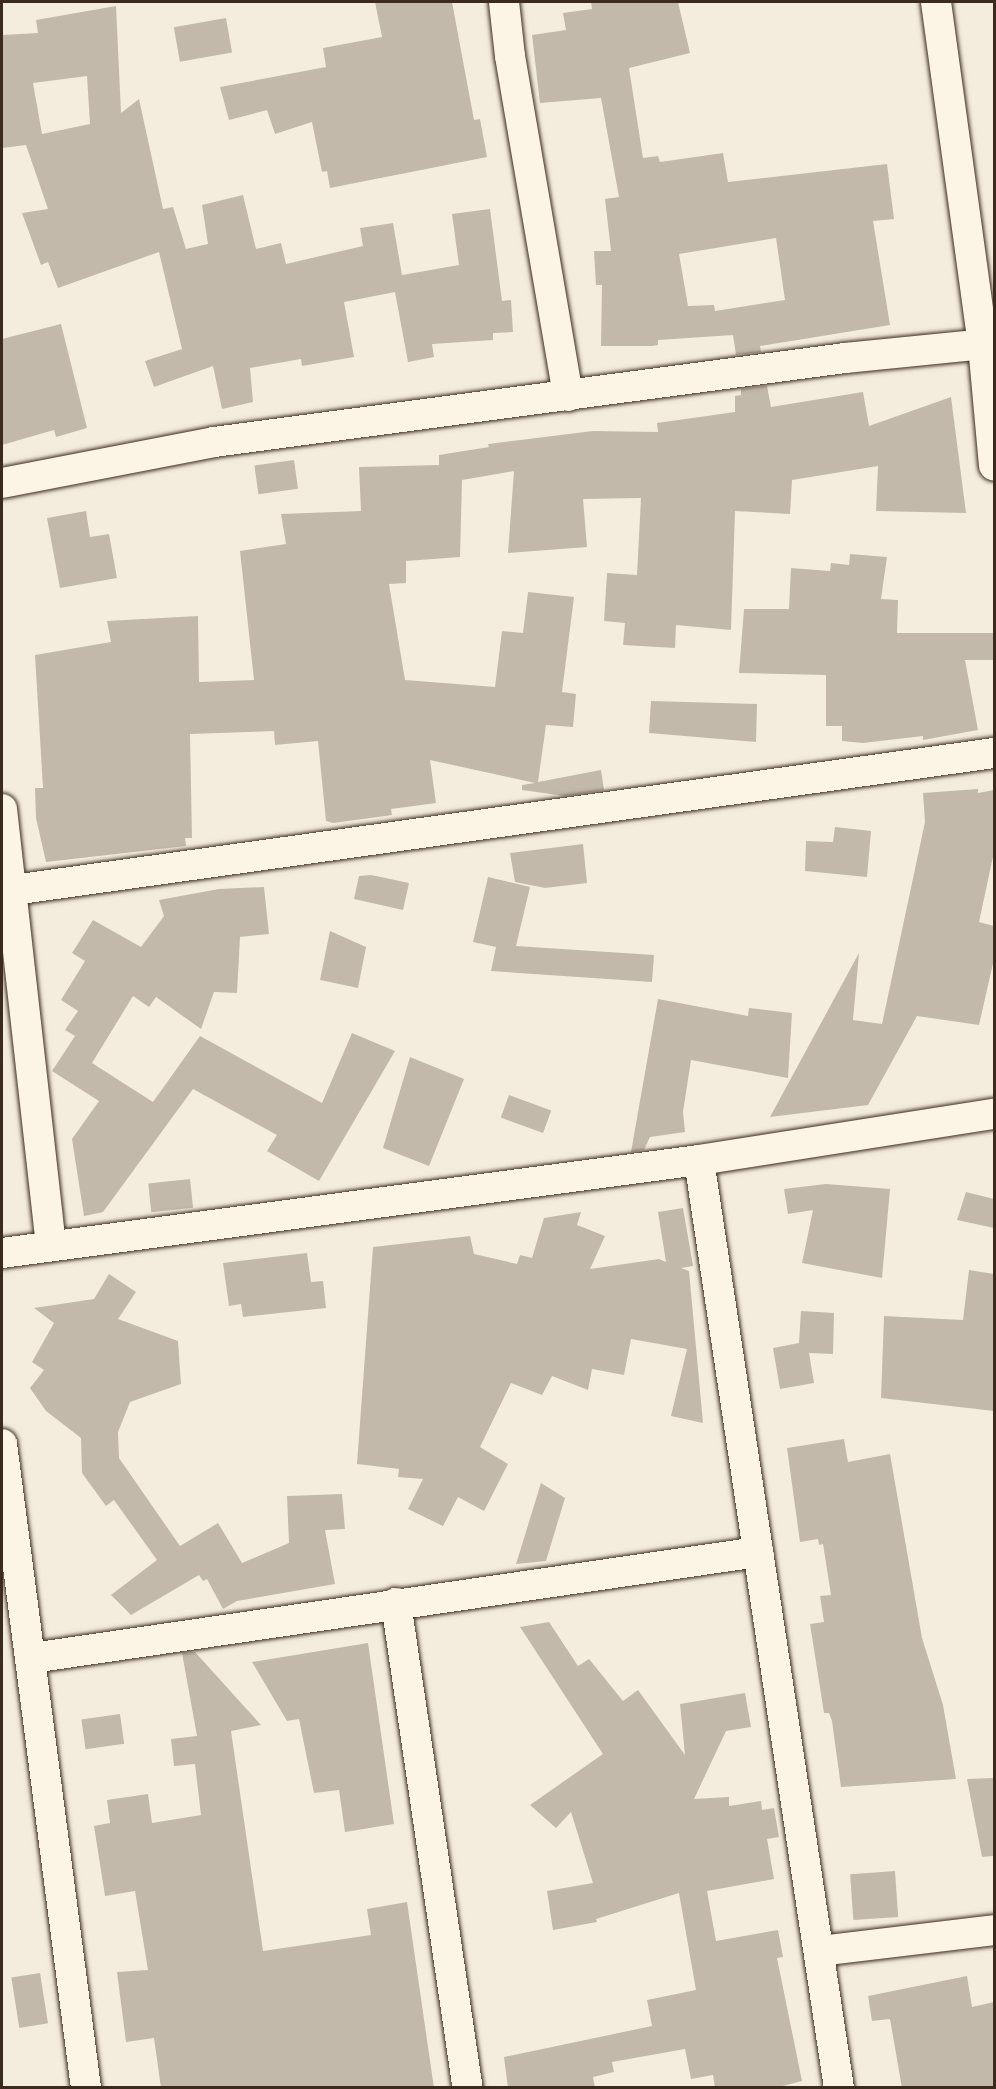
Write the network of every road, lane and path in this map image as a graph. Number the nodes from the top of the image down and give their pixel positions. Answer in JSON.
{"nodes":[{"id":1,"x":504,"y":2,"type":"edge"},
{"id":2,"x":936,"y":2,"type":"edge"},
{"id":3,"x":989,"y":344,"type":"edge"},
{"id":4,"x":568,"y":396,"type":"junction"},
{"id":5,"x":994,"y":466,"type":"edge"},
{"id":6,"x":2,"y":483,"type":"edge"},
{"id":7,"x":994,"y":753,"type":"edge"},
{"id":8,"x":2,"y":809,"type":"edge"},
{"id":9,"x":13,"y":890,"type":"junction"},
{"id":10,"x":994,"y":1114,"type":"edge"},
{"id":11,"x":699,"y":1160,"type":"junction"},
{"id":12,"x":51,"y":1245,"type":"junction"},
{"id":13,"x":2,"y":1252,"type":"edge"},
{"id":14,"x":2,"y":1444,"type":"edge"},
{"id":15,"x":758,"y":1552,"type":"junction"},
{"id":16,"x":396,"y":1603,"type":"junction"},
{"id":17,"x":32,"y":1658,"type":"junction"},
{"id":18,"x":994,"y":1930,"type":"edge"},
{"id":19,"x":819,"y":1951,"type":"junction"},
{"id":20,"x":86,"y":2088,"type":"edge"},
{"id":21,"x":468,"y":2088,"type":"edge"},
{"id":22,"x":839,"y":2088,"type":"edge"}],
"edges":[{"from":1,"to":4,"type":"street"},
{"from":2,"to":3,"type":"street"},
{"from":3,"to":4,"type":"street"},
{"from":3,"to":5,"type":"street"},
{"from":4,"to":6,"type":"street"},
{"from":7,"to":9,"type":"street"},
{"from":8,"to":9,"type":"street"},
{"from":9,"to":12,"type":"street"},
{"from":10,"to":11,"type":"street"},
{"from":11,"to":12,"type":"street"},
{"from":11,"to":15,"type":"street"},
{"from":12,"to":13,"type":"street"},
{"from":14,"to":17,"type":"street"},
{"from":15,"to":16,"type":"street"},
{"from":15,"to":19,"type":"street"},
{"from":16,"to":17,"type":"street"},
{"from":16,"to":21,"type":"street"},
{"from":17,"to":20,"type":"street"},
{"from":18,"to":19,"type":"street"},
{"from":19,"to":22,"type":"street"}]}
